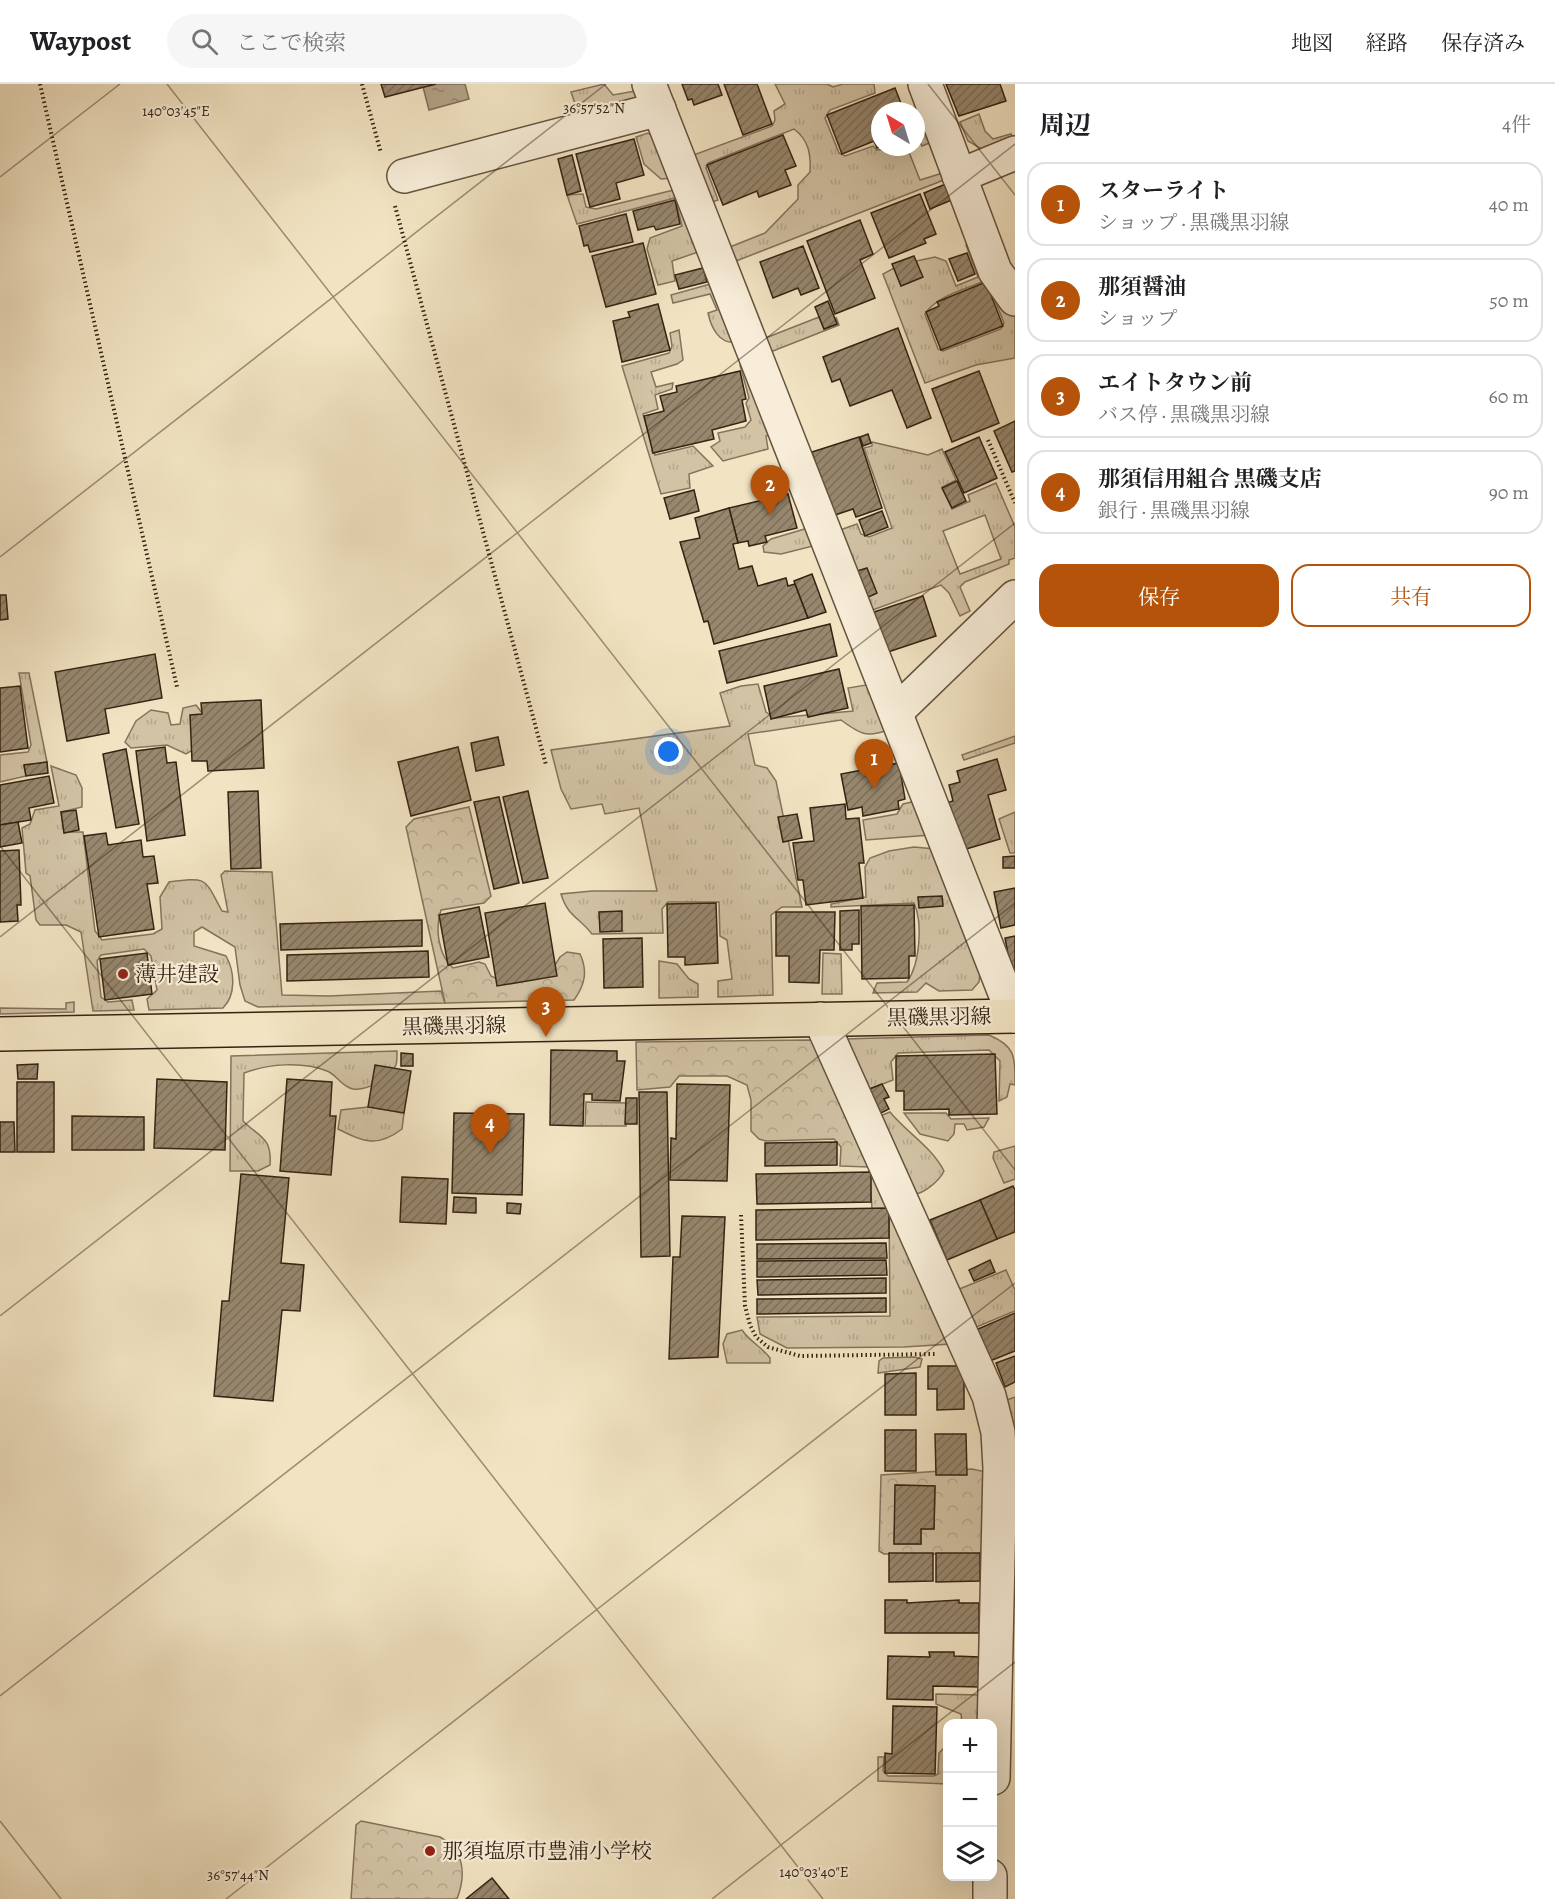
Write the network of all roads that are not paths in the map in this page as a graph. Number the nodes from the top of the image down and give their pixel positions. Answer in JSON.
{"nodes":[{"id":1,"x":925,"y":84,"type":"edge"},
{"id":2,"x":654,"y":97,"type":"edge"},
{"id":3,"x":1015,"y":153,"type":"edge"},
{"id":4,"x":959,"y":176,"type":"junction"},
{"id":5,"x":394,"y":180,"type":"road end"},
{"id":6,"x":1015,"y":299,"type":"edge"},
{"id":7,"x":1015,"y":597,"type":"edge"},
{"id":8,"x":896,"y":712,"type":"junction"},
{"id":9,"x":1015,"y":1016,"type":"edge"},
{"id":10,"x":820,"y":1019,"type":"junction"},
{"id":11,"x":0,"y":1034,"type":"edge"},
{"id":12,"x":993,"y":1773,"type":"edge"},
{"id":13,"x":990,"y":1881,"type":"edge"},
{"id":14,"x":990,"y":1899,"type":"edge"}],
"edges":[{"from":1,"to":4,"type":"street"},
{"from":2,"to":5,"type":"street"},
{"from":2,"to":8,"type":"street"},
{"from":3,"to":4,"type":"street"},
{"from":4,"to":6,"type":"street"},
{"from":7,"to":8,"type":"street"},
{"from":8,"to":9,"type":"street"},
{"from":9,"to":10,"type":"main road","name":"黒磯黒羽線"},
{"from":10,"to":11,"type":"main road","name":"黒磯黒羽線"},
{"from":10,"to":12,"type":"street"},
{"from":13,"to":14,"type":"street"}]}
